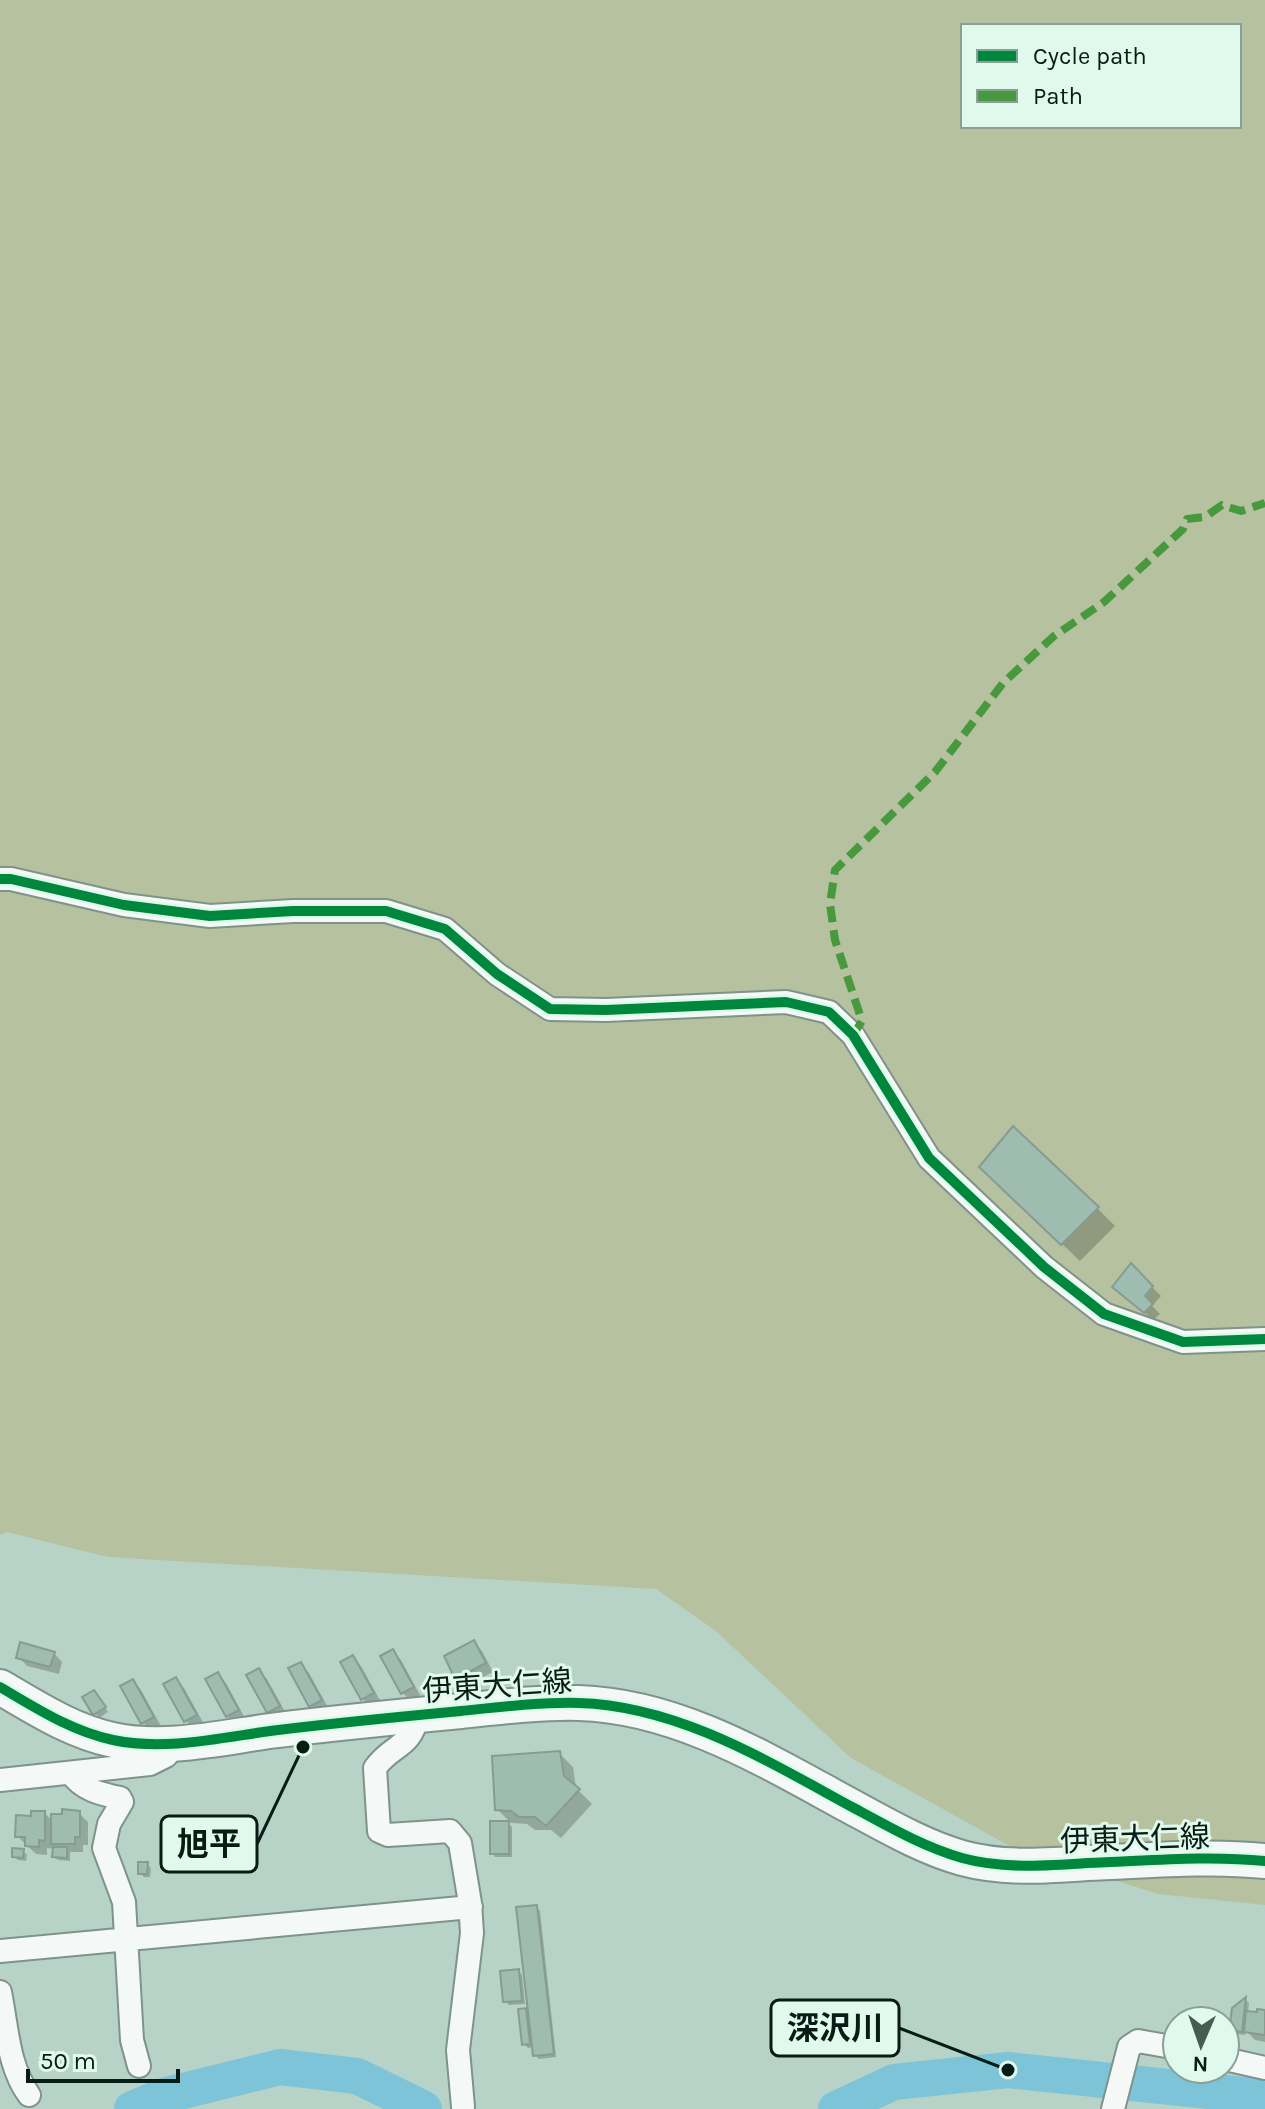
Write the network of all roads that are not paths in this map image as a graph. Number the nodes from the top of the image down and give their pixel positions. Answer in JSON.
{"nodes":[{"id":1,"x":0,"y":879,"type":"edge"},
{"id":2,"x":1265,"y":1339,"type":"edge"},
{"id":3,"x":0,"y":1687,"type":"edge"},
{"id":4,"x":418,"y":1715,"type":"junction"},
{"id":5,"x":179,"y":1743,"type":"junction"},
{"id":6,"x":71,"y":1773,"type":"junction"},
{"id":7,"x":0,"y":1780,"type":"edge"},
{"id":8,"x":1265,"y":1861,"type":"edge"},
{"id":9,"x":471,"y":1907,"type":"junction"},
{"id":10,"x":126,"y":1939,"type":"junction"},
{"id":11,"x":0,"y":1951,"type":"edge"},
{"id":12,"x":0,"y":1992,"type":"edge"},
{"id":13,"x":1161,"y":2045,"type":"edge"},
{"id":14,"x":1241,"y":2063,"type":"edge"},
{"id":15,"x":139,"y":2066,"type":"dead end"},
{"id":16,"x":1265,"y":2068,"type":"edge"},
{"id":17,"x":29,"y":2095,"type":"dead end"},
{"id":18,"x":463,"y":2107,"type":"dead end"},
{"id":19,"x":1113,"y":2109,"type":"edge"}],
"edges":[{"from":1,"to":2,"type":"street"},
{"from":3,"to":5,"type":"main road","name":"伊東大仁線"},
{"from":4,"to":5,"type":"main road","name":"伊東大仁線"},
{"from":4,"to":8,"type":"main road","name":"伊東大仁線"},
{"from":4,"to":9,"type":"street"},
{"from":5,"to":6,"type":"street"},
{"from":6,"to":7,"type":"street"},
{"from":6,"to":10,"type":"street"},
{"from":9,"to":10,"type":"street"},
{"from":9,"to":18,"type":"street"},
{"from":10,"to":11,"type":"street"},
{"from":10,"to":15,"type":"street"},
{"from":12,"to":17,"type":"street"},
{"from":13,"to":19,"type":"street"},
{"from":14,"to":16,"type":"street"}]}
